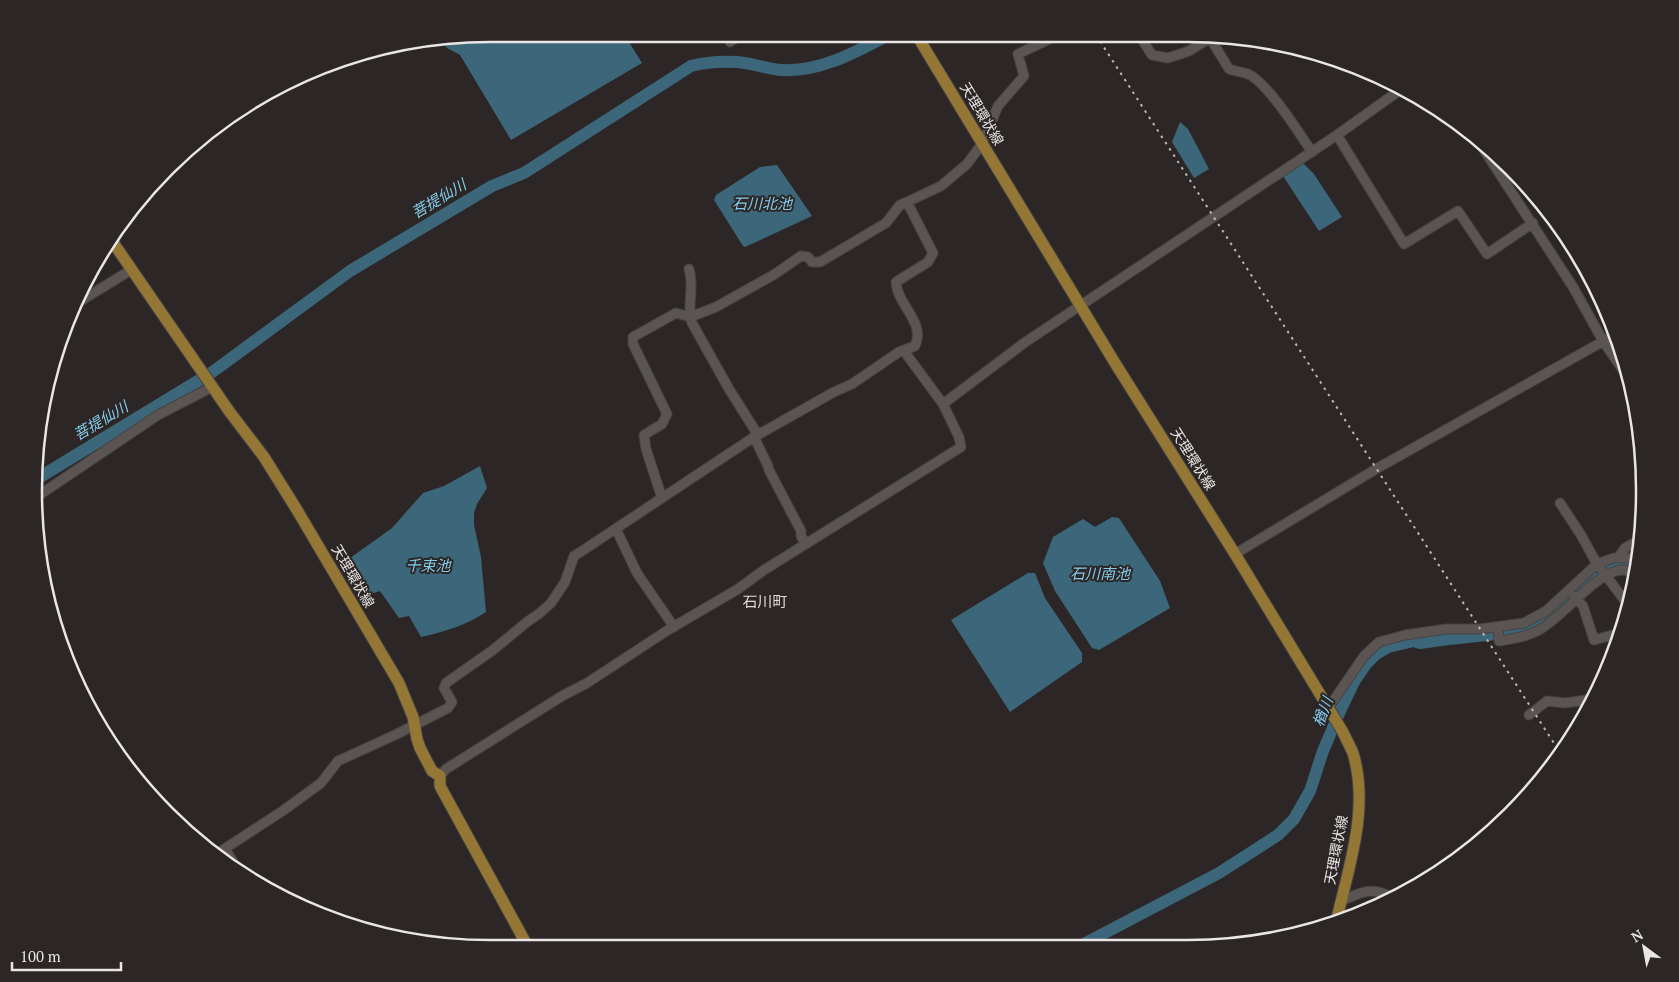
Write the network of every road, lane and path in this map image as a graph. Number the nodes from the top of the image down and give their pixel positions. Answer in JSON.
{"nodes":[{"id":1,"x":920,"y":42,"type":"edge"},
{"id":2,"x":1042,"y":42,"type":"edge"},
{"id":3,"x":1143,"y":42,"type":"edge"},
{"id":4,"x":1203,"y":43,"type":"edge"},
{"id":5,"x":1213,"y":43,"type":"edge"},
{"id":6,"x":1395,"y":94,"type":"edge"},
{"id":7,"x":1337,"y":135,"type":"junction"},
{"id":8,"x":982,"y":144,"type":"junction"},
{"id":9,"x":1312,"y":152,"type":"junction"},
{"id":10,"x":1492,"y":162,"type":"edge"},
{"id":11,"x":907,"y":202,"type":"junction"},
{"id":12,"x":1533,"y":223,"type":"junction"},
{"id":13,"x":115,"y":246,"type":"edge"},
{"id":14,"x":689,"y":269,"type":"dead end"},
{"id":15,"x":131,"y":270,"type":"junction"},
{"id":16,"x":87,"y":297,"type":"edge"},
{"id":17,"x":1081,"y":305,"type":"junction"},
{"id":18,"x":690,"y":317,"type":"junction"},
{"id":19,"x":1609,"y":338,"type":"edge"},
{"id":20,"x":1603,"y":341,"type":"junction"},
{"id":21,"x":904,"y":350,"type":"junction"},
{"id":22,"x":1617,"y":361,"type":"edge"},
{"id":23,"x":211,"y":385,"type":"junction"},
{"id":24,"x":943,"y":404,"type":"junction"},
{"id":25,"x":756,"y":436,"type":"junction"},
{"id":26,"x":42,"y":493,"type":"edge"},
{"id":27,"x":662,"y":498,"type":"junction"},
{"id":28,"x":1560,"y":504,"type":"dead end"},
{"id":29,"x":616,"y":529,"type":"junction"},
{"id":30,"x":1634,"y":543,"type":"edge"},
{"id":31,"x":806,"y":544,"type":"junction"},
{"id":32,"x":1235,"y":554,"type":"junction"},
{"id":33,"x":1618,"y":558,"type":"junction"},
{"id":34,"x":1631,"y":559,"type":"edge"},
{"id":35,"x":1602,"y":570,"type":"junction"},
{"id":36,"x":1629,"y":572,"type":"edge"},
{"id":37,"x":1568,"y":590,"type":"junction"},
{"id":38,"x":1577,"y":599,"type":"junction"},
{"id":39,"x":1623,"y":599,"type":"edge"},
{"id":40,"x":674,"y":627,"type":"junction"},
{"id":41,"x":1498,"y":628,"type":"junction"},
{"id":42,"x":1613,"y":635,"type":"edge"},
{"id":43,"x":1584,"y":700,"type":"edge"},
{"id":44,"x":1330,"y":709,"type":"junction"},
{"id":45,"x":1529,"y":715,"type":"dead end"},
{"id":46,"x":414,"y":726,"type":"junction"},
{"id":47,"x":440,"y":776,"type":"junction"},
{"id":48,"x":223,"y":850,"type":"edge"},
{"id":49,"x":1384,"y":894,"type":"edge"},
{"id":50,"x":1341,"y":901,"type":"junction"},
{"id":51,"x":1338,"y":914,"type":"edge"},
{"id":52,"x":524,"y":940,"type":"edge"}],
"edges":[{"from":1,"to":8,"type":"main road","name":"天理環状線"},
{"from":2,"to":8,"type":"street"},
{"from":3,"to":4,"type":"street"},
{"from":5,"to":9,"type":"street"},
{"from":6,"to":7,"type":"street"},
{"from":7,"to":9,"type":"street"},
{"from":7,"to":12,"type":"street"},
{"from":8,"to":11,"type":"street"},
{"from":8,"to":17,"type":"main road","name":"天理環状線"},
{"from":9,"to":17,"type":"street"},
{"from":10,"to":12,"type":"street"},
{"from":11,"to":18,"type":"street"},
{"from":11,"to":21,"type":"street"},
{"from":12,"to":20,"type":"street"},
{"from":13,"to":15,"type":"main road","name":"天理環状線"},
{"from":14,"to":18,"type":"street"},
{"from":15,"to":16,"type":"street"},
{"from":15,"to":23,"type":"main road","name":"天理環状線"},
{"from":17,"to":24,"type":"street"},
{"from":17,"to":32,"type":"main road","name":"天理環状線"},
{"from":18,"to":25,"type":"street"},
{"from":18,"to":27,"type":"street"},
{"from":19,"to":20,"type":"street"},
{"from":20,"to":22,"type":"street"},
{"from":20,"to":32,"type":"street"},
{"from":21,"to":24,"type":"street"},
{"from":21,"to":25,"type":"street"},
{"from":23,"to":26,"type":"street"},
{"from":23,"to":46,"type":"main road","name":"天理環状線"},
{"from":24,"to":31,"type":"street"},
{"from":25,"to":27,"type":"street"},
{"from":25,"to":31,"type":"street"},
{"from":27,"to":29,"type":"street"},
{"from":28,"to":35,"type":"street"},
{"from":29,"to":40,"type":"street"},
{"from":29,"to":46,"type":"street"},
{"from":30,"to":33,"type":"street"},
{"from":31,"to":40,"type":"street"},
{"from":32,"to":44,"type":"main road","name":"天理環状線"},
{"from":33,"to":34,"type":"street"},
{"from":33,"to":35,"type":"street"},
{"from":35,"to":36,"type":"street"},
{"from":35,"to":37,"type":"street"},
{"from":35,"to":38,"type":"street"},
{"from":35,"to":39,"type":"street"},
{"from":37,"to":38,"type":"street"},
{"from":37,"to":41,"type":"street"},
{"from":38,"to":41,"type":"street"},
{"from":38,"to":42,"type":"street"},
{"from":40,"to":47,"type":"street"},
{"from":41,"to":44,"type":"street"},
{"from":43,"to":45,"type":"street"},
{"from":44,"to":50,"type":"main road","name":"天理環状線"},
{"from":46,"to":47,"type":"main road","name":"天理環状線"},
{"from":46,"to":48,"type":"street"},
{"from":47,"to":52,"type":"main road","name":"天理環状線"},
{"from":49,"to":50,"type":"street"},
{"from":50,"to":51,"type":"main road","name":"天理環状線"}]}
